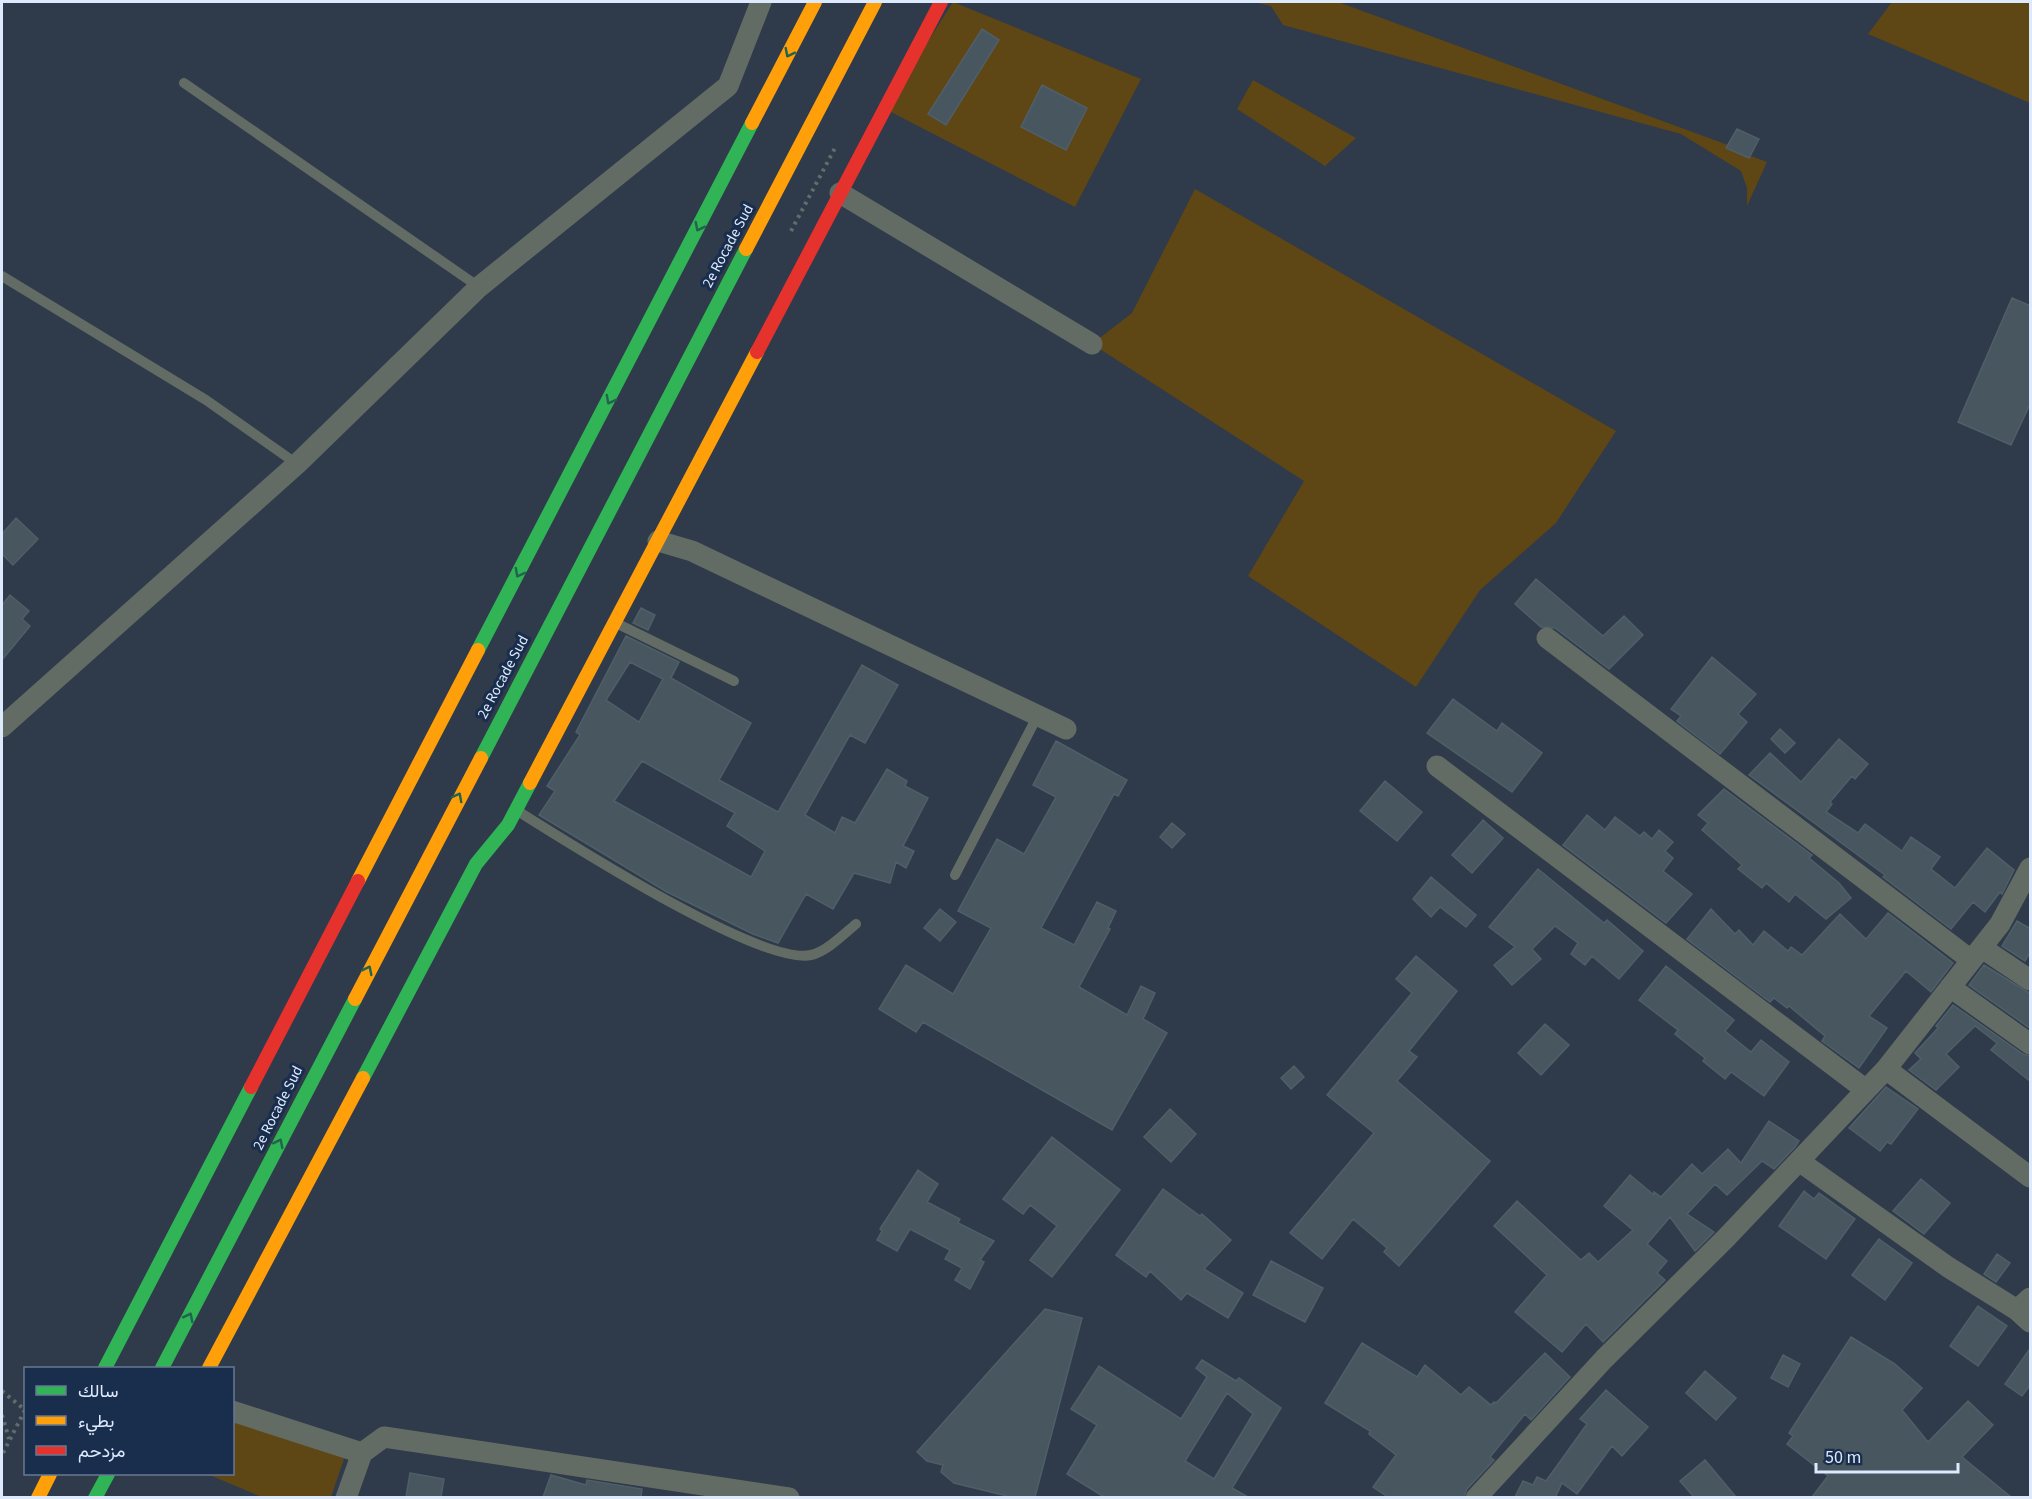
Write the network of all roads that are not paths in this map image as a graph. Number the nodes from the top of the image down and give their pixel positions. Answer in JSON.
{"nodes":[{"id":1,"x":761,"y":2,"type":"edge"},
{"id":2,"x":815,"y":2,"type":"edge"},
{"id":3,"x":874,"y":2,"type":"edge"},
{"id":4,"x":941,"y":2,"type":"edge"},
{"id":5,"x":184,"y":83,"type":"dead end"},
{"id":6,"x":840,"y":193,"type":"junction"},
{"id":7,"x":2,"y":276,"type":"edge"},
{"id":8,"x":479,"y":287,"type":"junction"},
{"id":9,"x":1092,"y":344,"type":"dead end"},
{"id":10,"x":297,"y":464,"type":"junction"},
{"id":11,"x":658,"y":541,"type":"junction"},
{"id":12,"x":613,"y":622,"type":"junction"},
{"id":13,"x":1547,"y":638,"type":"dead end"},
{"id":14,"x":735,"y":681,"type":"dead end"},
{"id":15,"x":1038,"y":715,"type":"junction"},
{"id":16,"x":2,"y":727,"type":"edge"},
{"id":17,"x":1066,"y":729,"type":"dead end"},
{"id":18,"x":1437,"y":766,"type":"dead end"},
{"id":19,"x":516,"y":810,"type":"junction"},
{"id":20,"x":2031,"y":868,"type":"edge"},
{"id":21,"x":955,"y":875,"type":"dead end"},
{"id":22,"x":856,"y":924,"type":"dead end"},
{"id":23,"x":1976,"y":954,"type":"junction"},
{"id":24,"x":2031,"y":980,"type":"edge"},
{"id":25,"x":1950,"y":987,"type":"junction"},
{"id":26,"x":2031,"y":1044,"type":"edge"},
{"id":27,"x":1886,"y":1069,"type":"junction"},
{"id":28,"x":1866,"y":1090,"type":"junction"},
{"id":29,"x":1799,"y":1161,"type":"junction"},
{"id":30,"x":2031,"y":1177,"type":"edge"},
{"id":31,"x":2026,"y":1310,"type":"edge"},
{"id":32,"x":106,"y":1367,"type":"edge"},
{"id":33,"x":163,"y":1367,"type":"edge"},
{"id":34,"x":210,"y":1367,"type":"edge"},
{"id":35,"x":234,"y":1412,"type":"edge"},
{"id":36,"x":362,"y":1453,"type":"junction"},
{"id":37,"x":49,"y":1475,"type":"edge"},
{"id":38,"x":107,"y":1475,"type":"edge"},
{"id":39,"x":38,"y":1497,"type":"edge"},
{"id":40,"x":95,"y":1497,"type":"edge"},
{"id":41,"x":346,"y":1497,"type":"edge"},
{"id":42,"x":789,"y":1497,"type":"edge"},
{"id":43,"x":1476,"y":1497,"type":"edge"}],
"edges":[{"from":1,"to":8,"type":"street"},
{"from":2,"to":32,"type":"main road","one_way":true},
{"from":33,"to":3,"type":"main road","name":"2e Rocade Sud","one_way":true},
{"from":4,"to":6,"type":"main road"},
{"from":5,"to":8,"type":"lane"},
{"from":6,"to":9,"type":"street"},
{"from":6,"to":11,"type":"main road"},
{"from":7,"to":10,"type":"lane"},
{"from":8,"to":10,"type":"street"},
{"from":10,"to":16,"type":"street"},
{"from":11,"to":12,"type":"main road"},
{"from":11,"to":15,"type":"street"},
{"from":12,"to":14,"type":"lane"},
{"from":12,"to":19,"type":"main road"},
{"from":13,"to":23,"type":"street"},
{"from":15,"to":17,"type":"street"},
{"from":15,"to":21,"type":"lane"},
{"from":18,"to":28,"type":"street"},
{"from":19,"to":22,"type":"lane"},
{"from":19,"to":34,"type":"main road"},
{"from":20,"to":23,"type":"street"},
{"from":23,"to":24,"type":"street"},
{"from":23,"to":25,"type":"street"},
{"from":25,"to":26,"type":"street"},
{"from":25,"to":27,"type":"street"},
{"from":27,"to":28,"type":"street"},
{"from":27,"to":30,"type":"street"},
{"from":28,"to":29,"type":"street"},
{"from":29,"to":31,"type":"street"},
{"from":29,"to":43,"type":"street"},
{"from":35,"to":36,"type":"street"},
{"from":36,"to":41,"type":"street"},
{"from":36,"to":42,"type":"street"},
{"from":37,"to":39,"type":"main road"},
{"from":38,"to":40,"type":"main road"}]}
